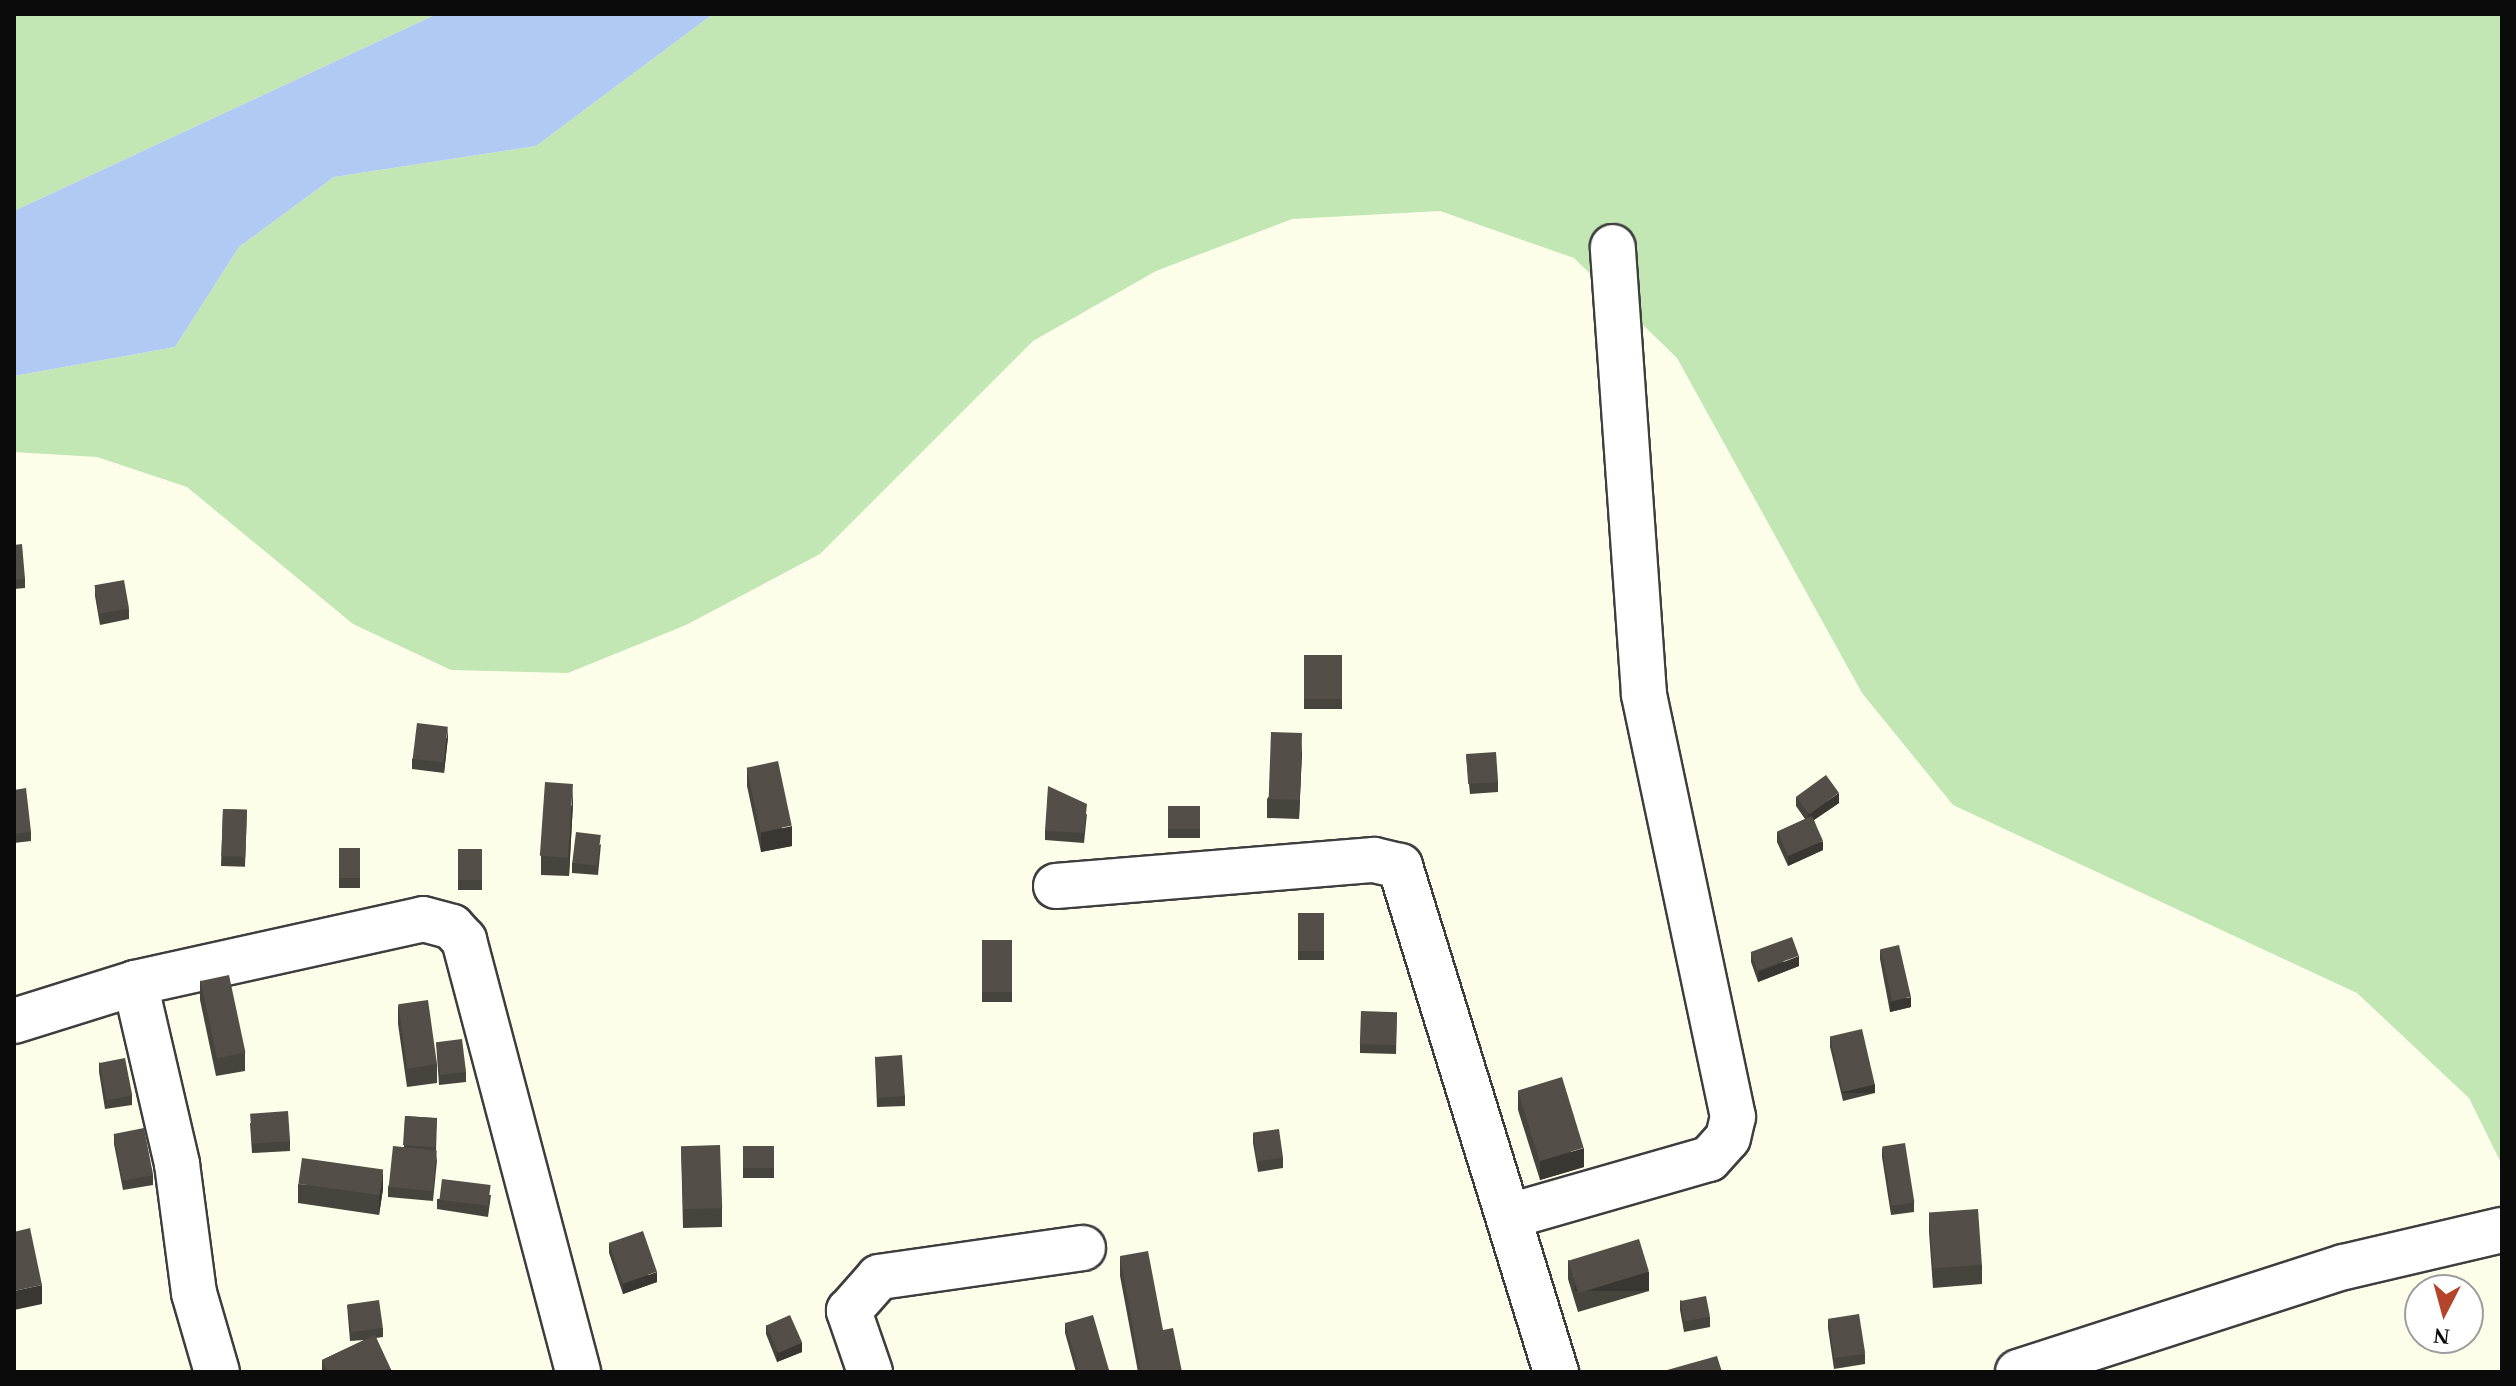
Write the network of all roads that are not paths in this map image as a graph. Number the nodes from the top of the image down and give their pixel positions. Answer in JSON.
{"nodes":[{"id":1,"x":1613,"y":247,"type":"dead end"},
{"id":2,"x":1056,"y":886,"type":"dead end"},
{"id":3,"x":135,"y":983,"type":"junction"},
{"id":4,"x":14,"y":1021,"type":"edge"},
{"id":5,"x":1510,"y":1216,"type":"junction"},
{"id":6,"x":2502,"y":1230,"type":"edge"},
{"id":7,"x":1083,"y":1248,"type":"dead end"},
{"id":8,"x":217,"y":1372,"type":"edge"},
{"id":9,"x":578,"y":1372,"type":"edge"},
{"id":10,"x":870,"y":1372,"type":"edge"},
{"id":11,"x":1556,"y":1372,"type":"edge"},
{"id":12,"x":2018,"y":1372,"type":"edge"}],
"edges":[{"from":1,"to":5,"type":"street"},
{"from":2,"to":5,"type":"street"},
{"from":3,"to":4,"type":"street"},
{"from":3,"to":8,"type":"street"},
{"from":3,"to":9,"type":"street"},
{"from":5,"to":11,"type":"street"},
{"from":6,"to":12,"type":"street"},
{"from":7,"to":10,"type":"street"}]}
